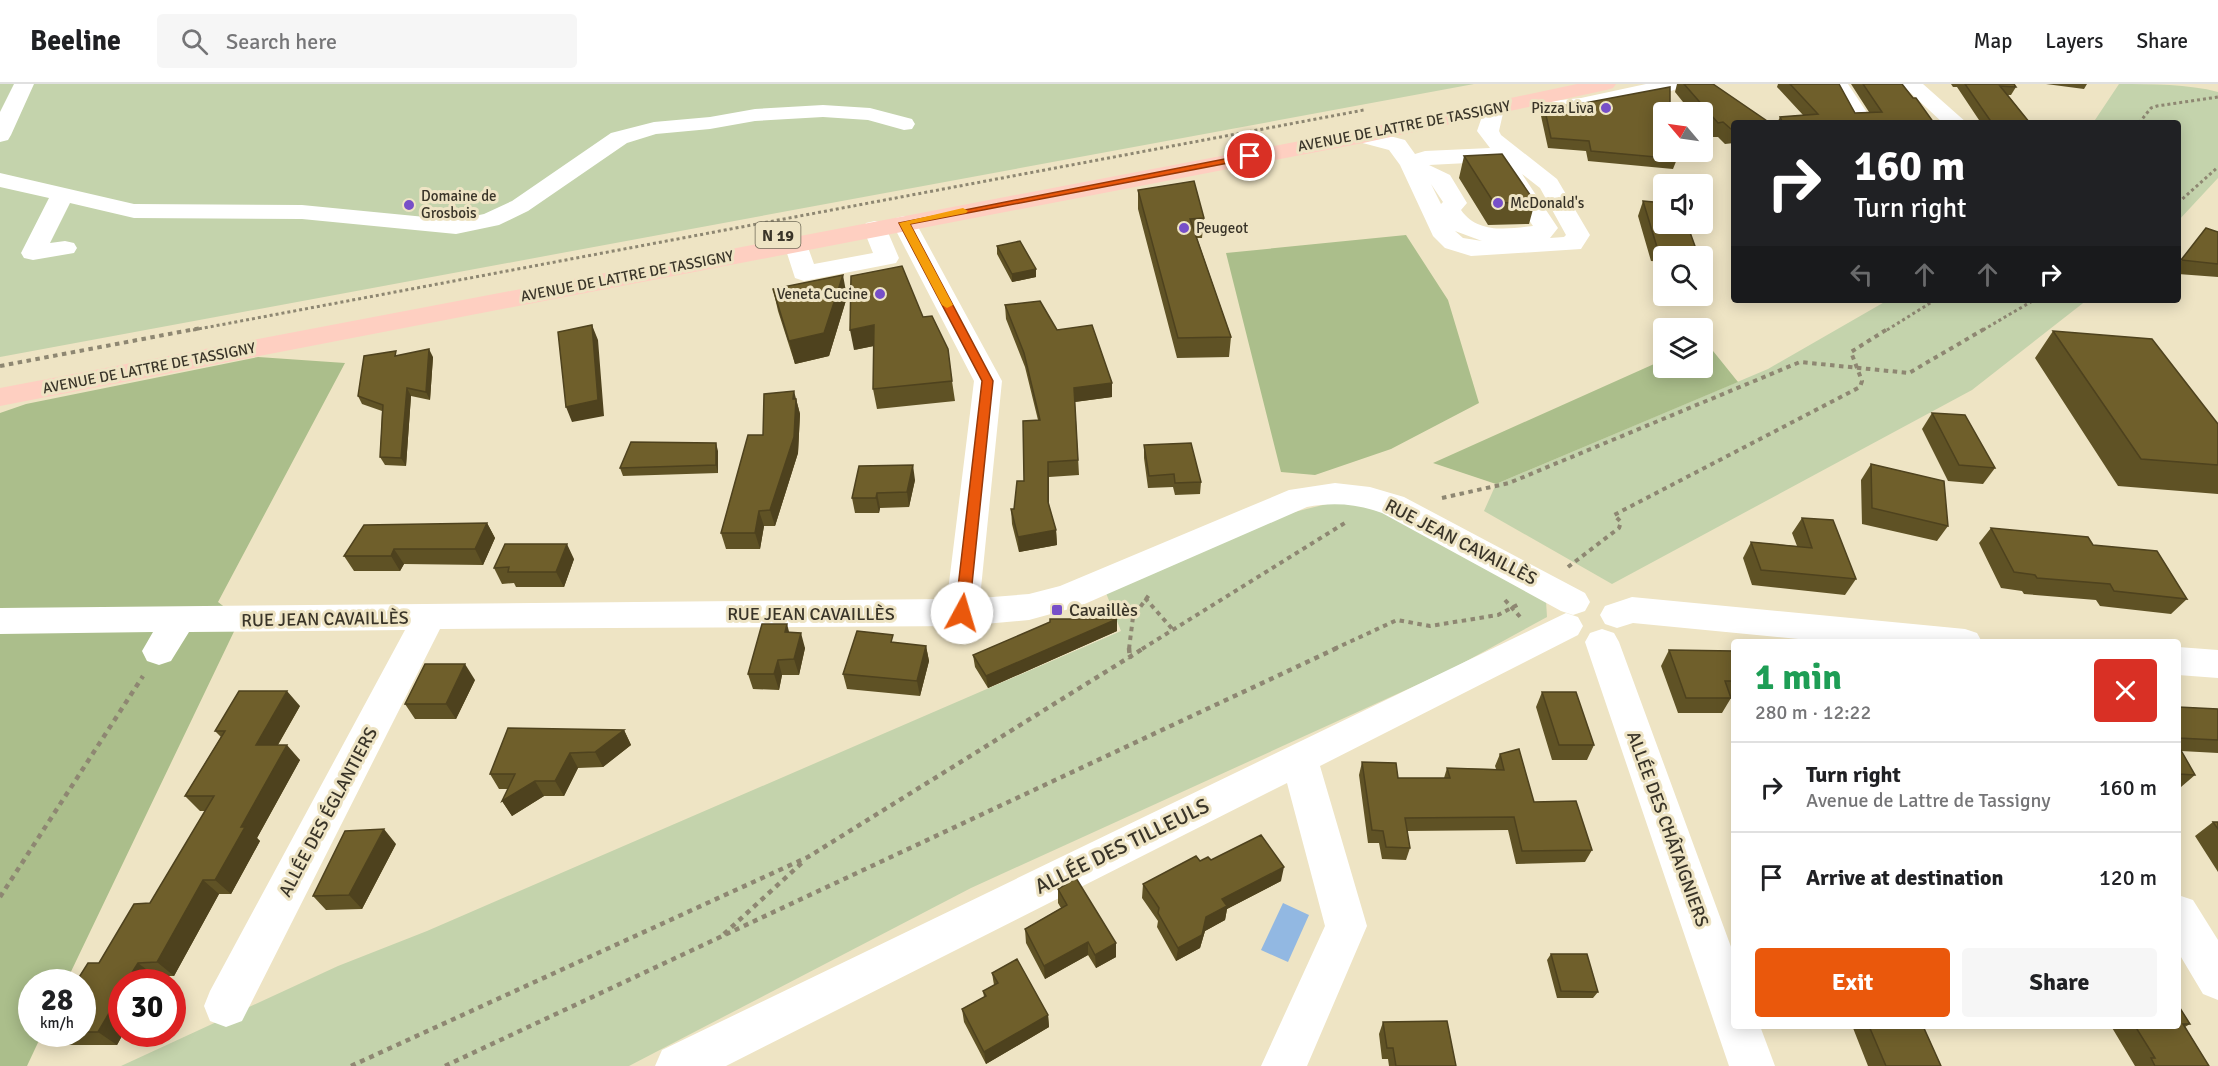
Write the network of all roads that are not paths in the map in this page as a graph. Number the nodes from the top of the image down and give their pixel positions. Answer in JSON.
{"nodes":[{"id":1,"x":24,"y":84,"type":"edge"},
{"id":2,"x":1606,"y":84,"type":"edge"},
{"id":3,"x":1675,"y":84,"type":"edge"},
{"id":4,"x":1838,"y":84,"type":"edge"},
{"id":5,"x":1911,"y":84,"type":"edge"},
{"id":6,"x":1557,"y":95,"type":"edge"},
{"id":7,"x":1493,"y":109,"type":"junction"},
{"id":8,"x":1861,"y":120,"type":"edge"},
{"id":9,"x":1953,"y":120,"type":"edge"},
{"id":10,"x":904,"y":124,"type":"dead end"},
{"id":11,"x":0,"y":135,"type":"edge"},
{"id":12,"x":1363,"y":136,"type":"junction"},
{"id":13,"x":1513,"y":156,"type":"junction"},
{"id":14,"x":1411,"y":165,"type":"junction"},
{"id":15,"x":0,"y":180,"type":"edge"},
{"id":16,"x":63,"y":194,"type":"junction"},
{"id":17,"x":904,"y":223,"type":"junction"},
{"id":18,"x":65,"y":248,"type":"dead end"},
{"id":19,"x":0,"y":384,"type":"edge"},
{"id":20,"x":0,"y":397,"type":"edge"},
{"id":21,"x":962,"y":613,"type":"junction"},
{"id":22,"x":1570,"y":614,"type":"junction"},
{"id":23,"x":429,"y":617,"type":"junction"},
{"id":24,"x":0,"y":621,"type":"edge"},
{"id":25,"x":178,"y":621,"type":"junction"},
{"id":26,"x":1610,"y":628,"type":"junction"},
{"id":27,"x":1934,"y":639,"type":"edge"},
{"id":28,"x":159,"y":651,"type":"road end"},
{"id":29,"x":2181,"y":661,"type":"edge"},
{"id":30,"x":2218,"y":664,"type":"edge"},
{"id":31,"x":1299,"y":759,"type":"junction"},
{"id":32,"x":2181,"y":919,"type":"edge"},
{"id":33,"x":2218,"y":979,"type":"edge"},
{"id":34,"x":226,"y":1006,"type":"dead end"},
{"id":35,"x":1731,"y":1006,"type":"edge"},
{"id":36,"x":1739,"y":1029,"type":"edge"},
{"id":37,"x":678,"y":1066,"type":"edge"},
{"id":38,"x":1284,"y":1066,"type":"edge"},
{"id":39,"x":1752,"y":1066,"type":"edge"}],
"edges":[{"from":1,"to":11,"type":"street"},
{"from":2,"to":7,"type":"main road","name":"AVENUE DE LATTRE DE TASSIGNY","number":"N 19"},
{"from":3,"to":6,"type":"street"},
{"from":4,"to":8,"type":"street"},
{"from":5,"to":9,"type":"street"},
{"from":6,"to":19,"type":"main road","number":"N 19"},
{"from":7,"to":12,"type":"main road","name":"AVENUE DE LATTRE DE TASSIGNY","number":"N 19"},
{"from":7,"to":13,"type":"street"},
{"from":10,"to":16,"type":"street"},
{"from":12,"to":14,"type":"street"},
{"from":12,"to":17,"type":"main road","name":"AVENUE DE LATTRE DE TASSIGNY","number":"N 19"},
{"from":13,"to":14,"type":"street"},
{"from":13,"to":14,"type":"street"},
{"from":13,"to":14,"type":"street"},
{"from":15,"to":16,"type":"street"},
{"from":16,"to":18,"type":"street"},
{"from":17,"to":20,"type":"main road","name":"AVENUE DE LATTRE DE TASSIGNY","number":"N 19"},
{"from":17,"to":21,"type":"street"},
{"from":21,"to":22,"type":"street","name":"RUE JEAN CAVAILLÈS"},
{"from":21,"to":23,"type":"street","name":"RUE JEAN CAVAILLÈS"},
{"from":22,"to":26,"type":"street","name":"RUE JEAN CAVAILLÈS"},
{"from":22,"to":31,"type":"street","name":"ALLÉE DES TILLEULS"},
{"from":23,"to":25,"type":"street","name":"RUE JEAN CAVAILLÈS"},
{"from":23,"to":34,"type":"street","name":"ALLÉE DES ÉGLANTIERS"},
{"from":24,"to":25,"type":"street","name":"RUE JEAN CAVAILLÈS"},
{"from":25,"to":28,"type":"street"},
{"from":26,"to":27,"type":"street"},
{"from":26,"to":35,"type":"street","name":"ALLÉE DES CHÂTAIGNIERS"},
{"from":29,"to":30,"type":"street"},
{"from":31,"to":37,"type":"street","name":"ALLÉE DES TILLEULS"},
{"from":31,"to":38,"type":"street"},
{"from":32,"to":33,"type":"street"},
{"from":36,"to":39,"type":"street"}]}
